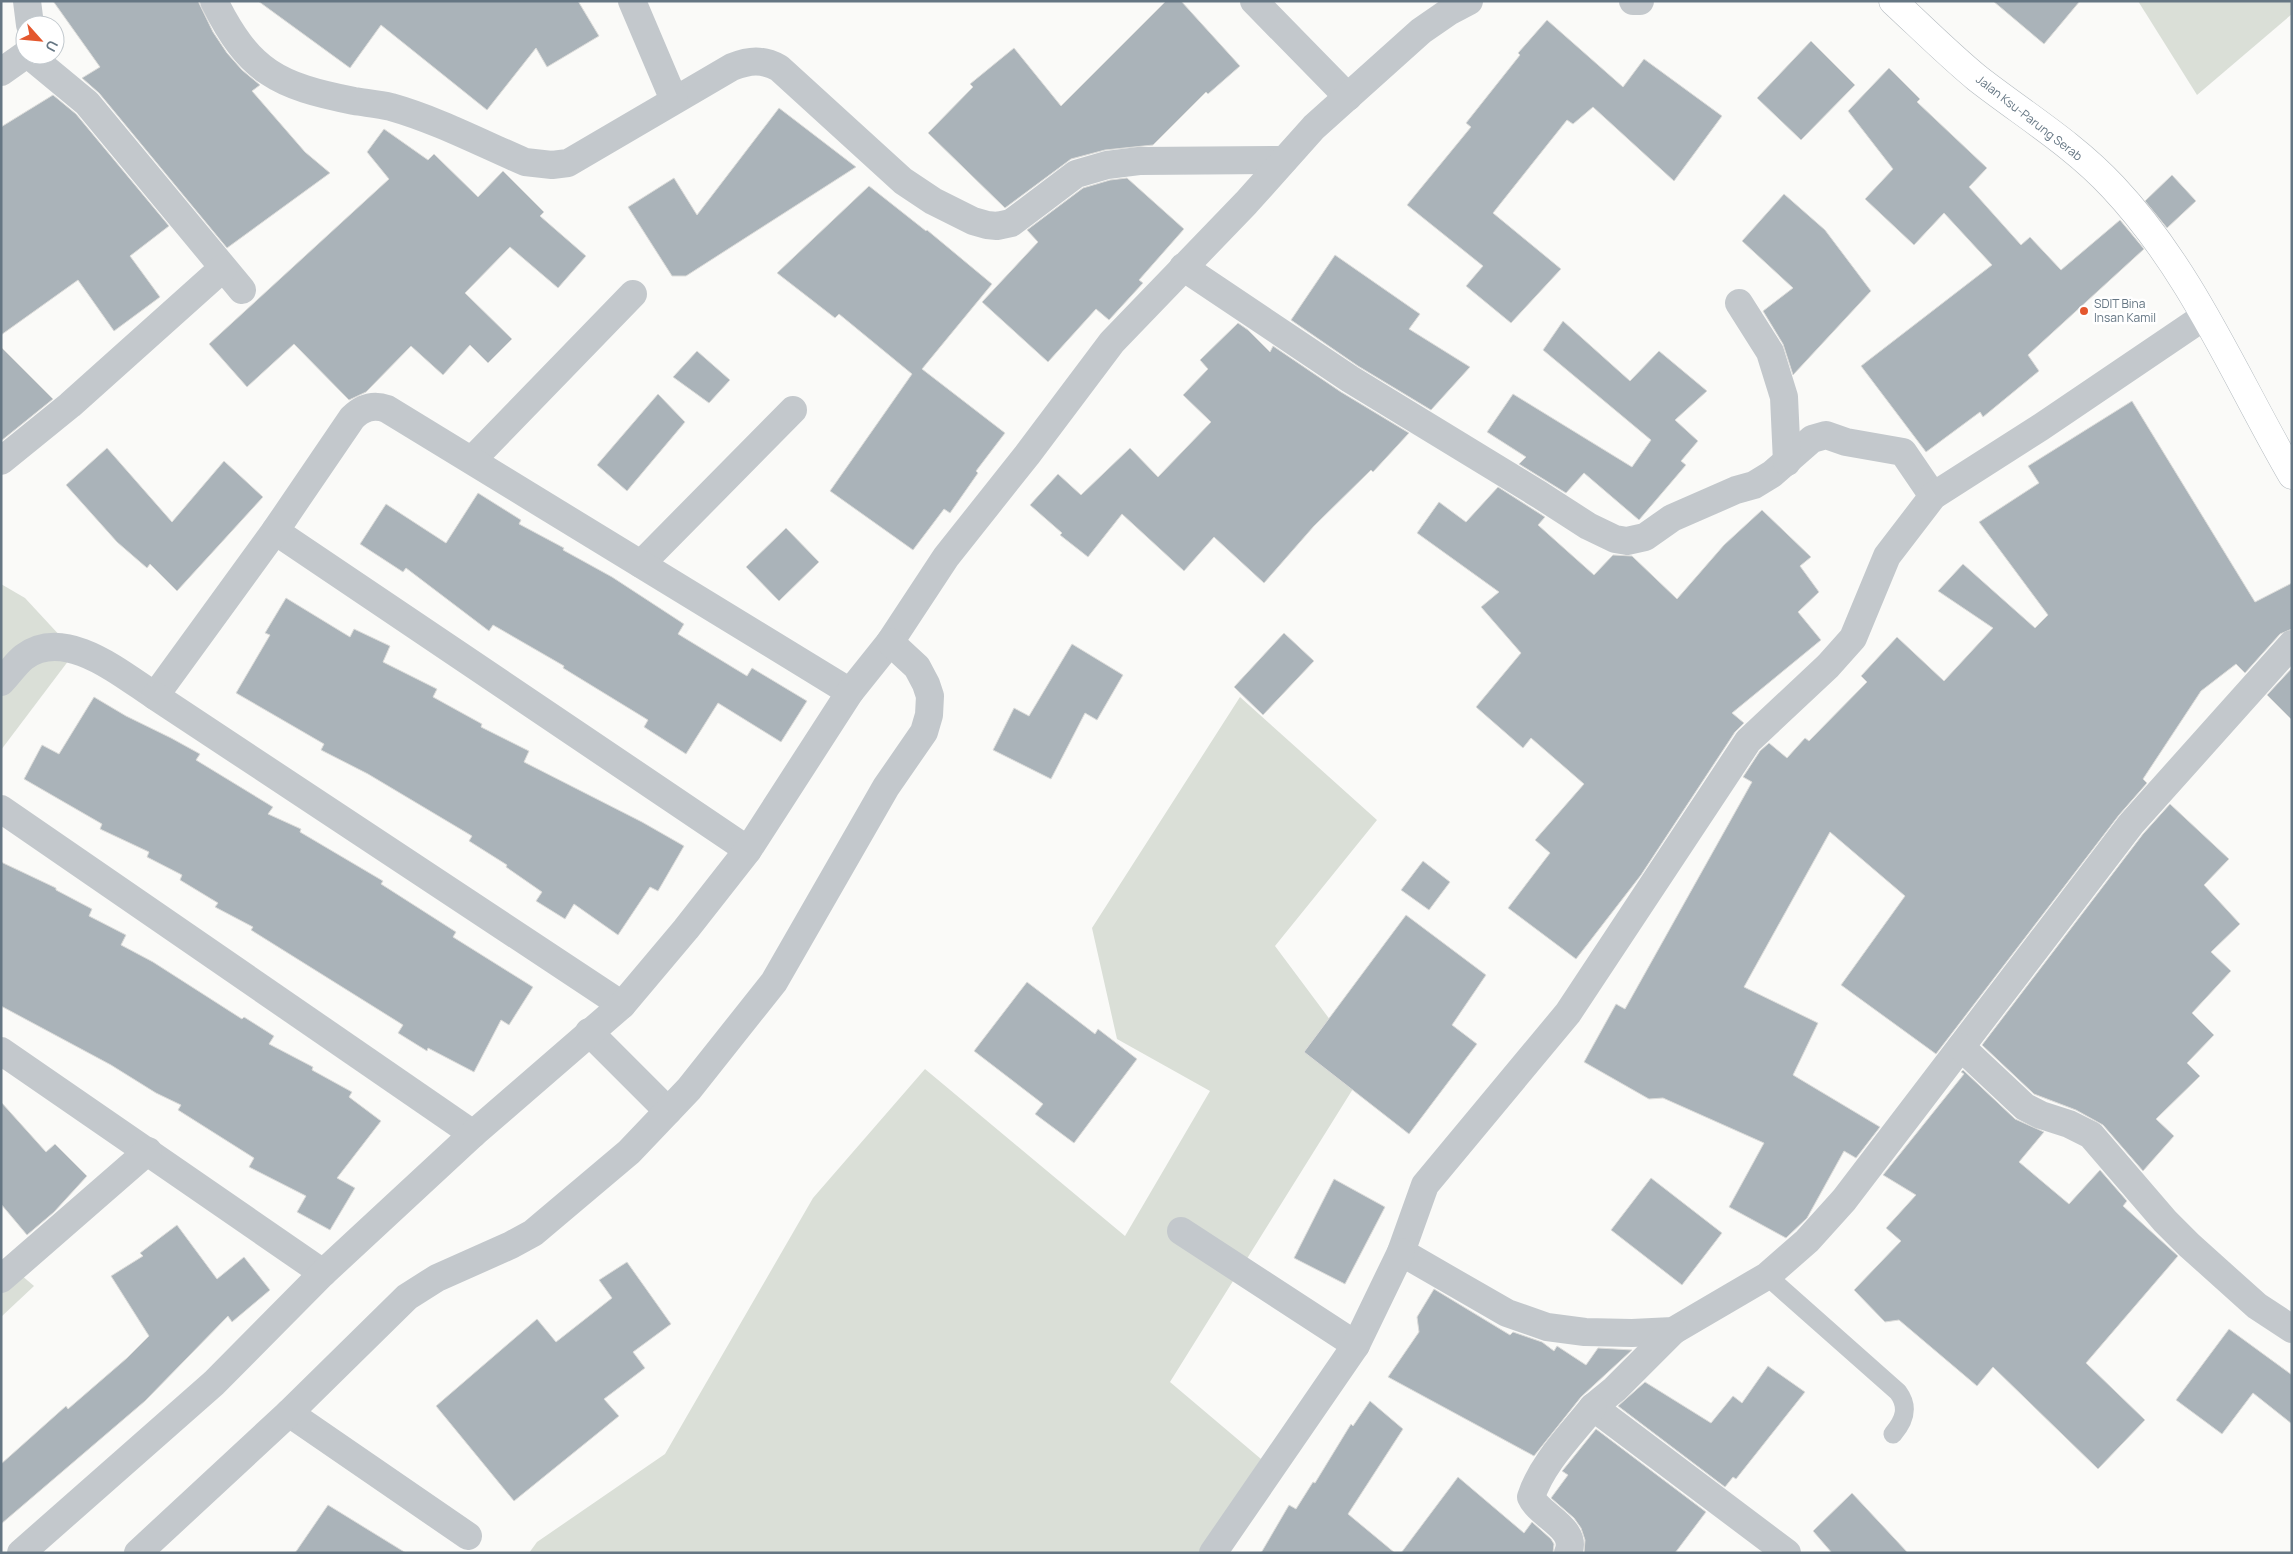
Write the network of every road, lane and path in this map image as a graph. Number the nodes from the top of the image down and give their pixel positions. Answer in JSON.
{"nodes":[{"id":1,"x":27,"y":1,"type":"edge"},
{"id":2,"x":214,"y":1,"type":"edge"},
{"id":3,"x":632,"y":1,"type":"edge"},
{"id":4,"x":1254,"y":1,"type":"edge"},
{"id":5,"x":1469,"y":1,"type":"edge"},
{"id":6,"x":1633,"y":1,"type":"edge"},
{"id":7,"x":1640,"y":1,"type":"edge"},
{"id":8,"x":1893,"y":1,"type":"edge"},
{"id":9,"x":29,"y":15,"type":"edge"},
{"id":10,"x":15,"y":62,"type":"edge"},
{"id":11,"x":41,"y":65,"type":"edge"},
{"id":12,"x":1,"y":72,"type":"edge"},
{"id":13,"x":1348,"y":97,"type":"junction"},
{"id":14,"x":674,"y":100,"type":"junction"},
{"id":15,"x":1284,"y":160,"type":"junction"},
{"id":16,"x":1183,"y":266,"type":"junction"},
{"id":17,"x":224,"y":268,"type":"junction"},
{"id":18,"x":242,"y":290,"type":"dead end"},
{"id":19,"x":633,"y":294,"type":"dead end"},
{"id":20,"x":1739,"y":303,"type":"dead end"},
{"id":21,"x":2206,"y":316,"type":"junction"},
{"id":22,"x":793,"y":410,"type":"dead end"},
{"id":23,"x":472,"y":460,"type":"junction"},
{"id":24,"x":1,"y":461,"type":"edge"},
{"id":25,"x":1786,"y":462,"type":"junction"},
{"id":26,"x":2292,"y":475,"type":"edge"},
{"id":27,"x":1934,"y":496,"type":"junction"},
{"id":28,"x":275,"y":531,"type":"junction"},
{"id":29,"x":640,"y":564,"type":"junction"},
{"id":30,"x":890,"y":642,"type":"junction"},
{"id":31,"x":2292,"y":644,"type":"edge"},
{"id":32,"x":1,"y":682,"type":"edge"},
{"id":33,"x":850,"y":692,"type":"junction"},
{"id":34,"x":155,"y":696,"type":"junction"},
{"id":35,"x":1,"y":809,"type":"edge"},
{"id":36,"x":748,"y":850,"type":"junction"},
{"id":37,"x":622,"y":1005,"type":"junction"},
{"id":38,"x":589,"y":1032,"type":"junction"},
{"id":39,"x":1961,"y":1047,"type":"junction"},
{"id":40,"x":1,"y":1051,"type":"edge"},
{"id":41,"x":668,"y":1110,"type":"junction"},
{"id":42,"x":473,"y":1134,"type":"junction"},
{"id":43,"x":148,"y":1151,"type":"junction"},
{"id":44,"x":1181,"y":1231,"type":"dead end"},
{"id":45,"x":1402,"y":1252,"type":"junction"},
{"id":46,"x":323,"y":1273,"type":"junction"},
{"id":47,"x":1767,"y":1276,"type":"junction"},
{"id":48,"x":1,"y":1279,"type":"edge"},
{"id":49,"x":2292,"y":1329,"type":"edge"},
{"id":50,"x":1673,"y":1331,"type":"junction"},
{"id":51,"x":1356,"y":1345,"type":"junction"},
{"id":52,"x":1593,"y":1407,"type":"junction"},
{"id":53,"x":289,"y":1413,"type":"junction"},
{"id":54,"x":1893,"y":1434,"type":"dead end"},
{"id":55,"x":468,"y":1536,"type":"dead end"},
{"id":56,"x":21,"y":1553,"type":"edge"},
{"id":57,"x":139,"y":1553,"type":"edge"},
{"id":58,"x":1213,"y":1553,"type":"edge"},
{"id":59,"x":1568,"y":1553,"type":"edge"},
{"id":60,"x":1787,"y":1553,"type":"edge"}],
"edges":[{"from":1,"to":9,"type":"street"},
{"from":2,"to":14,"type":"street"},
{"from":3,"to":14,"type":"street"},
{"from":4,"to":13,"type":"street"},
{"from":5,"to":13,"type":"street"},
{"from":6,"to":7,"type":"street"},
{"from":8,"to":21,"type":"street","name":"Jalan Ksu-Parung Serab"},
{"from":10,"to":12,"type":"street"},
{"from":11,"to":17,"type":"street"},
{"from":13,"to":15,"type":"street"},
{"from":14,"to":15,"type":"street"},
{"from":15,"to":16,"type":"street"},
{"from":16,"to":25,"type":"street"},
{"from":16,"to":30,"type":"street"},
{"from":17,"to":18,"type":"street"},
{"from":17,"to":24,"type":"street"},
{"from":19,"to":23,"type":"street"},
{"from":20,"to":25,"type":"street"},
{"from":21,"to":26,"type":"street","name":"Jalan Ksu-Parung Serab"},
{"from":21,"to":27,"type":"street"},
{"from":22,"to":29,"type":"street"},
{"from":23,"to":28,"type":"street"},
{"from":23,"to":29,"type":"street"},
{"from":25,"to":27,"type":"street"},
{"from":27,"to":45,"type":"street"},
{"from":28,"to":34,"type":"street"},
{"from":28,"to":36,"type":"street"},
{"from":29,"to":33,"type":"street"},
{"from":30,"to":33,"type":"street"},
{"from":30,"to":41,"type":"street"},
{"from":31,"to":39,"type":"street"},
{"from":32,"to":34,"type":"street"},
{"from":33,"to":36,"type":"street"},
{"from":34,"to":37,"type":"street"},
{"from":35,"to":42,"type":"street"},
{"from":36,"to":37,"type":"street"},
{"from":37,"to":38,"type":"street"},
{"from":38,"to":41,"type":"street"},
{"from":38,"to":42,"type":"street"},
{"from":39,"to":47,"type":"street"},
{"from":39,"to":49,"type":"street"},
{"from":40,"to":43,"type":"street"},
{"from":41,"to":53,"type":"street"},
{"from":42,"to":46,"type":"street"},
{"from":43,"to":46,"type":"street"},
{"from":43,"to":48,"type":"street"},
{"from":44,"to":51,"type":"street"},
{"from":45,"to":50,"type":"street"},
{"from":45,"to":51,"type":"street"},
{"from":46,"to":56,"type":"street"},
{"from":47,"to":50,"type":"street"},
{"from":47,"to":54,"type":"lane"},
{"from":50,"to":52,"type":"street"},
{"from":51,"to":58,"type":"street"},
{"from":52,"to":59,"type":"street"},
{"from":52,"to":60,"type":"street"},
{"from":53,"to":55,"type":"street"},
{"from":53,"to":57,"type":"street"}]}
